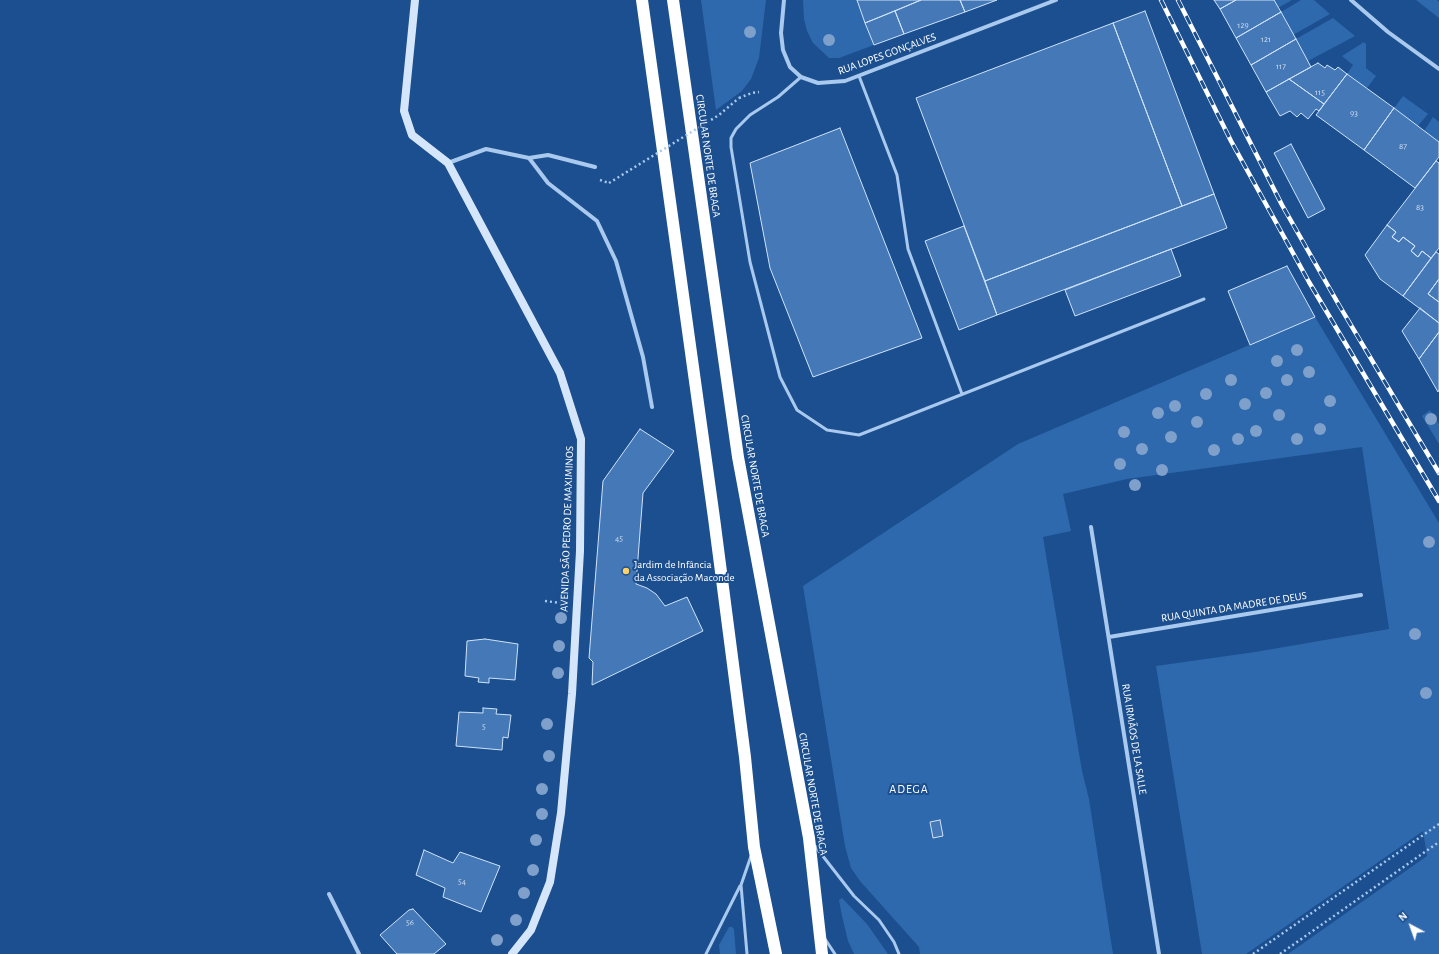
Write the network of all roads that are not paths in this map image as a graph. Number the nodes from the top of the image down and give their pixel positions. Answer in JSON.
{"nodes":[{"id":1,"x":415,"y":0,"type":"edge"},
{"id":2,"x":642,"y":0,"type":"edge"},
{"id":3,"x":674,"y":0,"type":"edge"},
{"id":4,"x":784,"y":0,"type":"edge"},
{"id":5,"x":1056,"y":0,"type":"edge"},
{"id":6,"x":1351,"y":0,"type":"edge"},
{"id":7,"x":1439,"y":69,"type":"edge"},
{"id":8,"x":859,"y":76,"type":"junction"},
{"id":9,"x":801,"y":77,"type":"junction"},
{"id":10,"x":529,"y":158,"type":"junction"},
{"id":11,"x":448,"y":164,"type":"junction"},
{"id":12,"x":595,"y":167,"type":"dead end"},
{"id":13,"x":1204,"y":299,"type":"dead end"},
{"id":14,"x":962,"y":394,"type":"junction"},
{"id":15,"x":652,"y":407,"type":"dead end"},
{"id":16,"x":1091,"y":527,"type":"dead end"},
{"id":17,"x":1361,"y":595,"type":"dead end"},
{"id":18,"x":1109,"y":637,"type":"junction"},
{"id":19,"x":809,"y":838,"type":"junction"},
{"id":20,"x":754,"y":847,"type":"junction"},
{"id":21,"x":741,"y":885,"type":"junction"},
{"id":22,"x":329,"y":894,"type":"dead end"},
{"id":23,"x":820,"y":933,"type":"junction"},
{"id":24,"x":359,"y":954,"type":"edge"},
{"id":25,"x":512,"y":954,"type":"edge"},
{"id":26,"x":706,"y":954,"type":"edge"},
{"id":27,"x":747,"y":954,"type":"edge"},
{"id":28,"x":776,"y":954,"type":"edge"},
{"id":29,"x":822,"y":954,"type":"edge"},
{"id":30,"x":835,"y":954,"type":"edge"},
{"id":31,"x":899,"y":954,"type":"edge"},
{"id":32,"x":1159,"y":954,"type":"edge"}],
"edges":[{"from":1,"to":11,"type":"street","name":"AVENIDA SÃO PEDRO DE MAXIMINOS"},
{"from":2,"to":20,"type":"highway"},
{"from":3,"to":19,"type":"highway","name":"CIRCULAR NORTE DE BRAGA"},
{"from":4,"to":9,"type":"street"},
{"from":5,"to":8,"type":"street","name":"RUA LOPES GONÇALVES"},
{"from":6,"to":7,"type":"street"},
{"from":8,"to":9,"type":"street","name":"RUA LOPES GONÇALVES"},
{"from":8,"to":14,"type":"lane"},
{"from":9,"to":14,"type":"lane"},
{"from":10,"to":11,"type":"street"},
{"from":10,"to":12,"type":"street"},
{"from":10,"to":15,"type":"street"},
{"from":11,"to":25,"type":"street","name":"AVENIDA SÃO PEDRO DE MAXIMINOS"},
{"from":13,"to":14,"type":"lane"},
{"from":16,"to":18,"type":"street","name":"RUA IRMÃOS DE LA SALLE"},
{"from":17,"to":18,"type":"street","name":"RUA QUINTA DA MADRE DE DEUS"},
{"from":18,"to":32,"type":"street","name":"RUA IRMÃOS DE LA SALLE"},
{"from":19,"to":23,"type":"highway","name":"CIRCULAR NORTE DE BRAGA"},
{"from":19,"to":31,"type":"lane"},
{"from":20,"to":21,"type":"lane"},
{"from":20,"to":28,"type":"highway"},
{"from":21,"to":26,"type":"lane"},
{"from":21,"to":27,"type":"lane"},
{"from":22,"to":24,"type":"street"},
{"from":23,"to":29,"type":"highway","name":"CIRCULAR NORTE DE BRAGA"},
{"from":23,"to":30,"type":"lane"}]}
